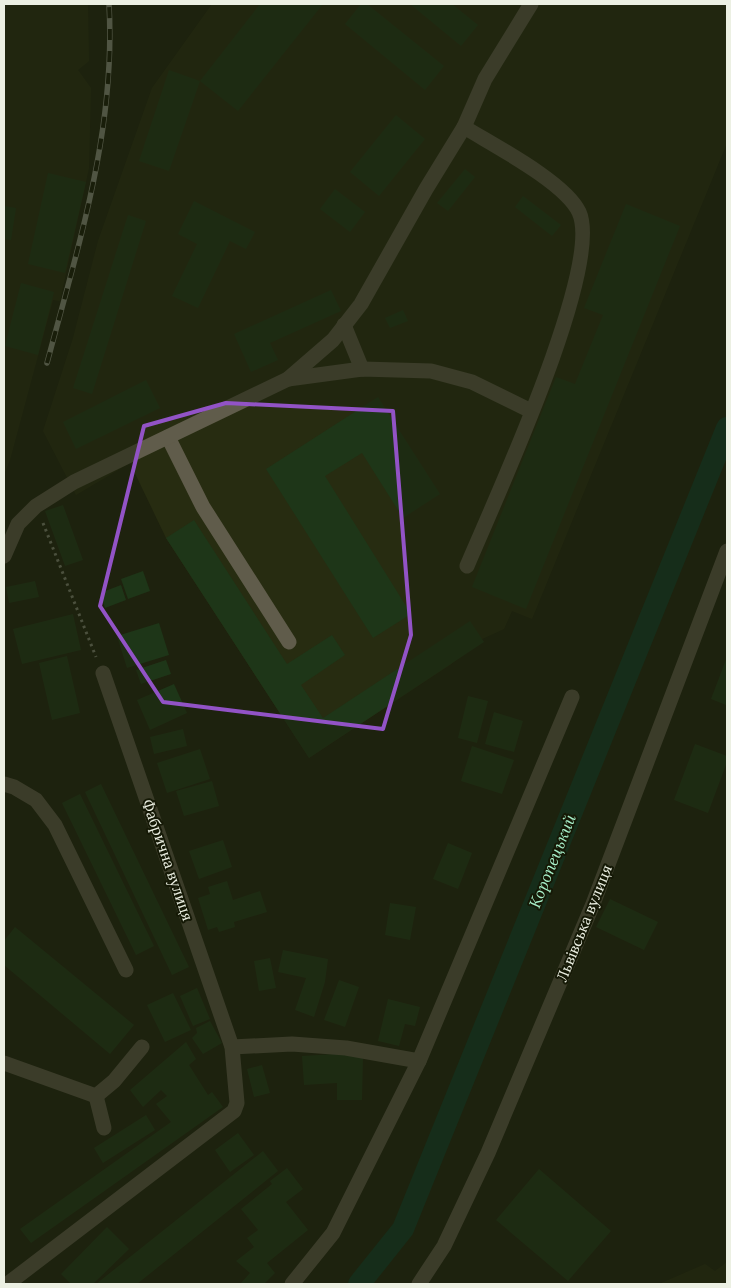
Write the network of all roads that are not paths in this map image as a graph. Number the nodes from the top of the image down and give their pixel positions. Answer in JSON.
{"nodes":[{"id":1,"x":531,"y":4,"type":"edge"},
{"id":2,"x":464,"y":127,"type":"junction"},
{"id":3,"x":344,"y":325,"type":"junction"},
{"id":4,"x":362,"y":369,"type":"junction"},
{"id":5,"x":288,"y":380,"type":"junction"},
{"id":6,"x":531,"y":411,"type":"junction"},
{"id":7,"x":168,"y":437,"type":"junction"},
{"id":8,"x":727,"y":552,"type":"edge"},
{"id":9,"x":4,"y":556,"type":"edge"},
{"id":10,"x":467,"y":566,"type":"dead end"},
{"id":11,"x":289,"y":642,"type":"dead end"},
{"id":12,"x":103,"y":674,"type":"road end"},
{"id":13,"x":572,"y":697,"type":"dead end"},
{"id":14,"x":4,"y":784,"type":"edge"},
{"id":15,"x":126,"y":970,"type":"dead end"},
{"id":16,"x":142,"y":1047,"type":"dead end"},
{"id":17,"x":232,"y":1047,"type":"junction"},
{"id":18,"x":419,"y":1061,"type":"junction"},
{"id":19,"x":4,"y":1063,"type":"edge"},
{"id":20,"x":96,"y":1096,"type":"junction"},
{"id":21,"x":104,"y":1128,"type":"dead end"},
{"id":22,"x":8,"y":1281,"type":"edge"},
{"id":23,"x":292,"y":1284,"type":"edge"},
{"id":24,"x":419,"y":1284,"type":"edge"}],
"edges":[{"from":1,"to":2,"type":"street"},
{"from":2,"to":3,"type":"street"},
{"from":2,"to":6,"type":"street"},
{"from":3,"to":4,"type":"street"},
{"from":3,"to":5,"type":"street"},
{"from":4,"to":5,"type":"street"},
{"from":4,"to":6,"type":"street"},
{"from":5,"to":7,"type":"street"},
{"from":6,"to":10,"type":"street"},
{"from":7,"to":9,"type":"street"},
{"from":7,"to":11,"type":"street"},
{"from":8,"to":24,"type":"street","name":"Львівська вулиця"},
{"from":12,"to":17,"type":"street","name":"Фабрична вулиця"},
{"from":13,"to":18,"type":"street"},
{"from":14,"to":15,"type":"street"},
{"from":16,"to":20,"type":"street"},
{"from":17,"to":18,"type":"street"},
{"from":17,"to":22,"type":"street","name":"Фабрична вулиця"},
{"from":18,"to":23,"type":"street"},
{"from":19,"to":20,"type":"street"},
{"from":20,"to":21,"type":"street"}]}
